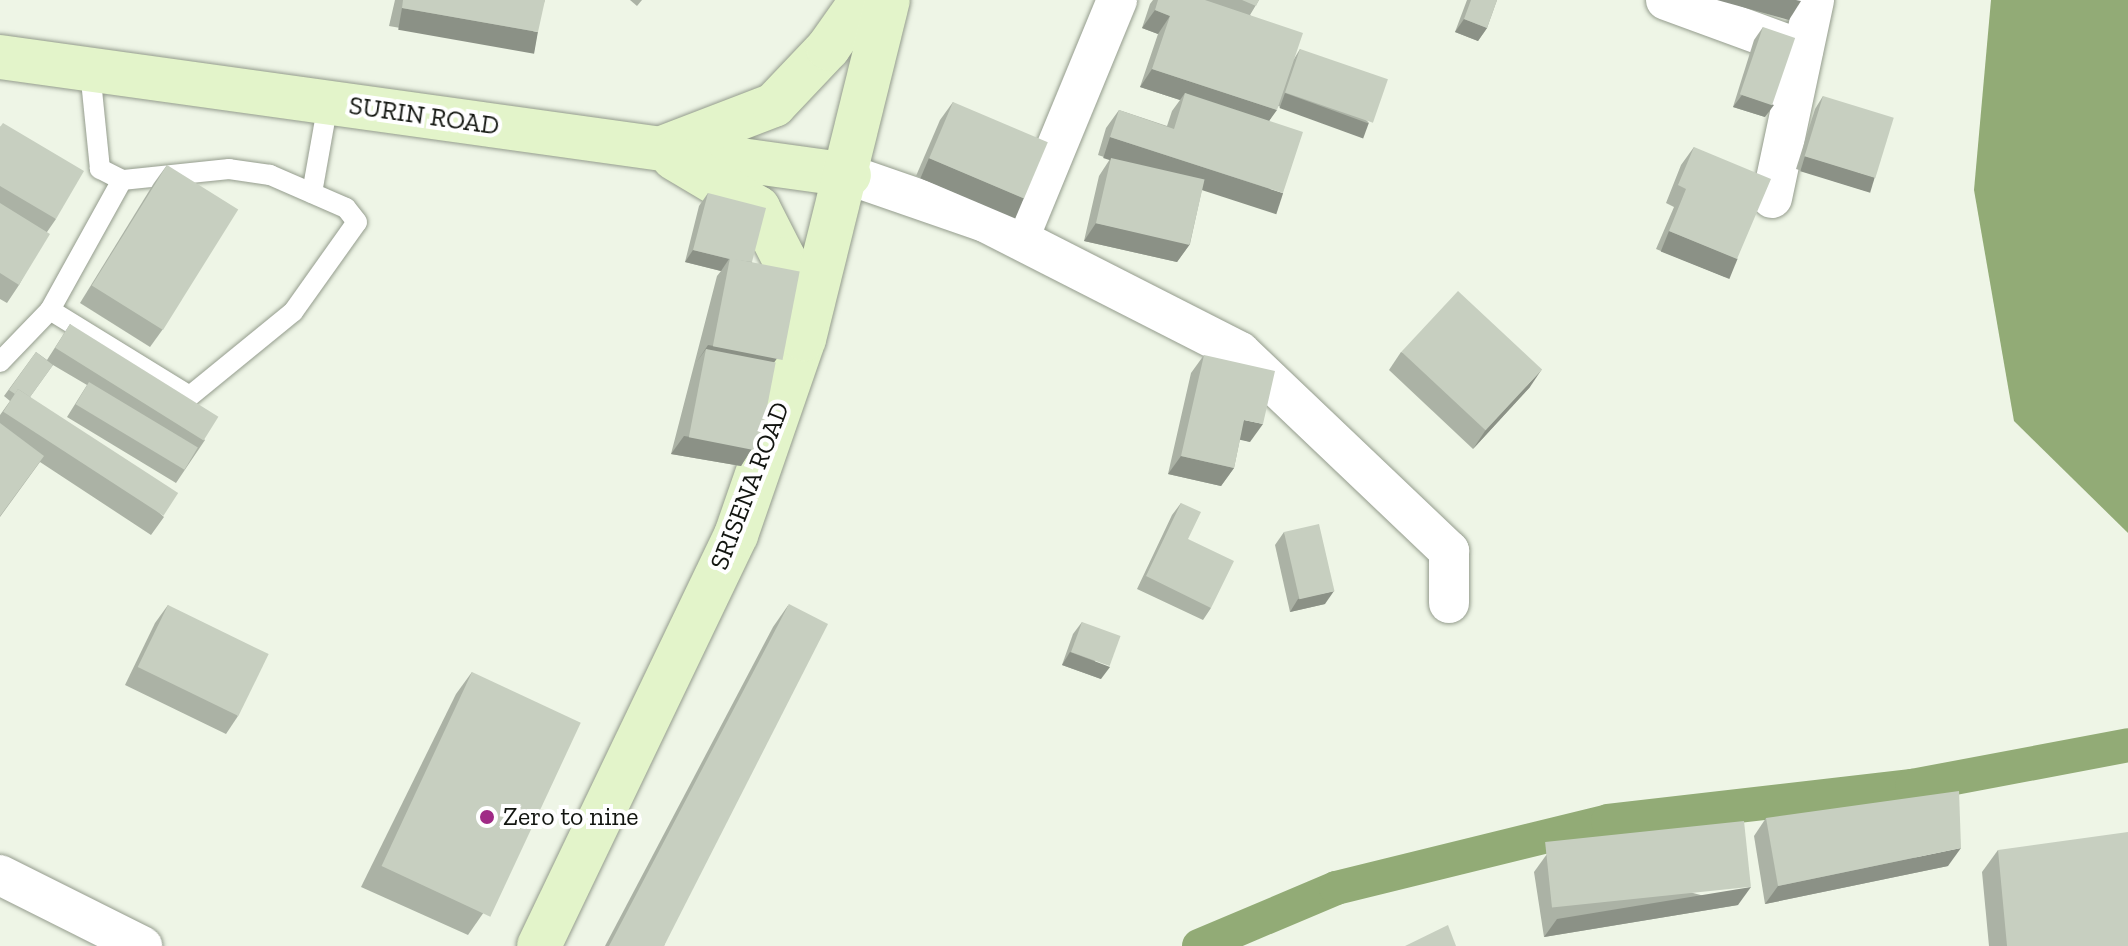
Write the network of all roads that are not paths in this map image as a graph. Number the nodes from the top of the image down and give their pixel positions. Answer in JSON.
{"nodes":[{"id":1,"x":862,"y":0,"type":"edge"},
{"id":2,"x":888,"y":0,"type":"edge"},
{"id":3,"x":1117,"y":0,"type":"edge"},
{"id":4,"x":1666,"y":0,"type":"edge"},
{"id":5,"x":1814,"y":0,"type":"edge"},
{"id":6,"x":1803,"y":50,"type":"junction"},
{"id":7,"x":0,"y":57,"type":"edge"},
{"id":8,"x":90,"y":70,"type":"junction"},
{"id":9,"x":328,"y":103,"type":"junction"},
{"id":10,"x":659,"y":149,"type":"junction"},
{"id":11,"x":849,"y":175,"type":"junction"},
{"id":12,"x":122,"y":180,"type":"junction"},
{"id":13,"x":312,"y":193,"type":"junction"},
{"id":14,"x":1772,"y":198,"type":"edge"},
{"id":15,"x":1019,"y":238,"type":"junction"},
{"id":16,"x":50,"y":310,"type":"junction"},
{"id":17,"x":804,"y":339,"type":"junction"},
{"id":18,"x":0,"y":362,"type":"edge"},
{"id":19,"x":1449,"y":603,"type":"dead end"},
{"id":20,"x":0,"y":875,"type":"edge"},
{"id":21,"x":142,"y":946,"type":"edge"},
{"id":22,"x":539,"y":946,"type":"edge"}],
"edges":[{"from":1,"to":10,"type":"street"},
{"from":2,"to":11,"type":"street","name":"SRISENA ROAD"},
{"from":3,"to":15,"type":"street"},
{"from":4,"to":6,"type":"street"},
{"from":5,"to":6,"type":"street"},
{"from":6,"to":14,"type":"street"},
{"from":7,"to":8,"type":"street","name":"SURIN ROAD"},
{"from":8,"to":9,"type":"street","name":"SURIN ROAD"},
{"from":8,"to":12,"type":"lane"},
{"from":9,"to":10,"type":"street","name":"SURIN ROAD"},
{"from":9,"to":13,"type":"lane"},
{"from":10,"to":11,"type":"street","name":"SURIN ROAD"},
{"from":10,"to":17,"type":"street"},
{"from":11,"to":15,"type":"street"},
{"from":11,"to":17,"type":"street","name":"SRISENA ROAD"},
{"from":12,"to":13,"type":"lane"},
{"from":12,"to":16,"type":"lane"},
{"from":13,"to":16,"type":"lane"},
{"from":15,"to":19,"type":"street"},
{"from":16,"to":18,"type":"lane"},
{"from":17,"to":22,"type":"street","name":"SRISENA ROAD"},
{"from":20,"to":21,"type":"street"}]}
